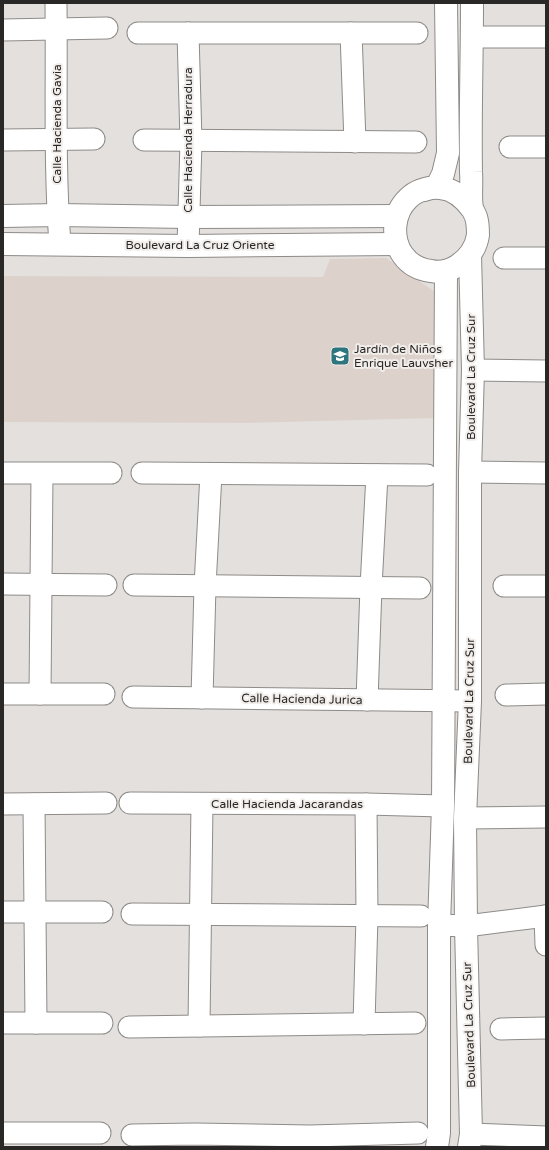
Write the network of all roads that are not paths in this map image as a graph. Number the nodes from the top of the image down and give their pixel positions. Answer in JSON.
{"nodes":[{"id":1,"x":56,"y":3,"type":"edge"},
{"id":2,"x":446,"y":3,"type":"edge"},
{"id":3,"x":472,"y":3,"type":"edge"},
{"id":4,"x":107,"y":28,"type":"dead end"},
{"id":5,"x":57,"y":29,"type":"junction"},
{"id":6,"x":3,"y":30,"type":"edge"},
{"id":7,"x":138,"y":33,"type":"dead end"},
{"id":8,"x":188,"y":33,"type":"junction"},
{"id":9,"x":351,"y":33,"type":"junction"},
{"id":10,"x":417,"y":33,"type":"dead end"},
{"id":11,"x":472,"y":37,"type":"junction"},
{"id":12,"x":546,"y":37,"type":"edge"},
{"id":13,"x":94,"y":138,"type":"dead end"},
{"id":14,"x":56,"y":139,"type":"junction"},
{"id":15,"x":3,"y":140,"type":"edge"},
{"id":16,"x":144,"y":140,"type":"dead end"},
{"id":17,"x":191,"y":141,"type":"junction"},
{"id":18,"x":355,"y":142,"type":"junction"},
{"id":19,"x":416,"y":142,"type":"dead end"},
{"id":20,"x":510,"y":147,"type":"dead end"},
{"id":21,"x":546,"y":147,"type":"edge"},
{"id":22,"x":424,"y":190,"type":"junction"},
{"id":23,"x":472,"y":209,"type":"junction"},
{"id":24,"x":58,"y":215,"type":"junction"},
{"id":25,"x":3,"y":216,"type":"edge"},
{"id":26,"x":397,"y":216,"type":"junction"},
{"id":27,"x":188,"y":217,"type":"junction"},
{"id":28,"x":3,"y":244,"type":"edge"},
{"id":29,"x":60,"y":244,"type":"junction"},
{"id":30,"x":397,"y":244,"type":"junction"},
{"id":31,"x":188,"y":246,"type":"junction"},
{"id":32,"x":470,"y":255,"type":"junction"},
{"id":33,"x":504,"y":258,"type":"dead end"},
{"id":34,"x":546,"y":258,"type":"edge"},
{"id":35,"x":446,"y":271,"type":"junction"},
{"id":36,"x":472,"y":370,"type":"junction"},
{"id":37,"x":546,"y":371,"type":"edge"},
{"id":38,"x":470,"y":472,"type":"junction"},
{"id":39,"x":3,"y":473,"type":"edge"},
{"id":40,"x":111,"y":473,"type":"dead end"},
{"id":41,"x":546,"y":473,"type":"edge"},
{"id":42,"x":42,"y":474,"type":"junction"},
{"id":43,"x":142,"y":474,"type":"dead end"},
{"id":44,"x":210,"y":474,"type":"junction"},
{"id":45,"x":377,"y":474,"type":"junction"},
{"id":46,"x":427,"y":475,"type":"dead end"},
{"id":47,"x":3,"y":584,"type":"edge"},
{"id":48,"x":42,"y":584,"type":"junction"},
{"id":49,"x":134,"y":585,"type":"dead end"},
{"id":50,"x":106,"y":586,"type":"dead end"},
{"id":51,"x":205,"y":586,"type":"junction"},
{"id":52,"x":504,"y":586,"type":"dead end"},
{"id":53,"x":546,"y":586,"type":"edge"},
{"id":54,"x":371,"y":587,"type":"junction"},
{"id":55,"x":420,"y":588,"type":"dead end"},
{"id":56,"x":3,"y":694,"type":"edge"},
{"id":57,"x":40,"y":694,"type":"junction"},
{"id":58,"x":104,"y":694,"type":"dead end"},
{"id":59,"x":546,"y":694,"type":"edge"},
{"id":60,"x":506,"y":695,"type":"dead end"},
{"id":61,"x":133,"y":697,"type":"dead end"},
{"id":62,"x":202,"y":698,"type":"junction"},
{"id":63,"x":367,"y":700,"type":"junction"},
{"id":64,"x":444,"y":700,"type":"junction"},
{"id":65,"x":470,"y":701,"type":"junction"},
{"id":66,"x":130,"y":803,"type":"dead end"},
{"id":67,"x":3,"y":804,"type":"edge"},
{"id":68,"x":34,"y":804,"type":"junction"},
{"id":69,"x":106,"y":804,"type":"dead end"},
{"id":70,"x":202,"y":804,"type":"junction"},
{"id":71,"x":366,"y":804,"type":"junction"},
{"id":72,"x":443,"y":806,"type":"junction"},
{"id":73,"x":546,"y":817,"type":"edge"},
{"id":74,"x":465,"y":818,"type":"junction"},
{"id":75,"x":3,"y":912,"type":"edge"},
{"id":76,"x":36,"y":912,"type":"junction"},
{"id":77,"x":102,"y":912,"type":"dead end"},
{"id":78,"x":132,"y":914,"type":"dead end"},
{"id":79,"x":200,"y":914,"type":"junction"},
{"id":80,"x":367,"y":916,"type":"junction"},
{"id":81,"x":546,"y":916,"type":"edge"},
{"id":82,"x":430,"y":921,"type":"junction"},
{"id":83,"x":466,"y":926,"type":"junction"},
{"id":84,"x":546,"y":945,"type":"edge"},
{"id":85,"x":3,"y":1023,"type":"edge"},
{"id":86,"x":36,"y":1023,"type":"junction"},
{"id":87,"x":415,"y":1023,"type":"dead end"},
{"id":88,"x":102,"y":1024,"type":"dead end"},
{"id":89,"x":364,"y":1024,"type":"junction"},
{"id":90,"x":199,"y":1026,"type":"junction"},
{"id":91,"x":128,"y":1027,"type":"dead end"},
{"id":92,"x":546,"y":1028,"type":"edge"},
{"id":93,"x":501,"y":1029,"type":"dead end"},
{"id":94,"x":3,"y":1133,"type":"edge"},
{"id":95,"x":100,"y":1133,"type":"dead end"},
{"id":96,"x":418,"y":1133,"type":"dead end"},
{"id":97,"x":132,"y":1135,"type":"dead end"},
{"id":98,"x":38,"y":1140,"type":"edge"},
{"id":99,"x":470,"y":1140,"type":"edge"},
{"id":100,"x":539,"y":1140,"type":"edge"},
{"id":101,"x":195,"y":1141,"type":"edge"},
{"id":102,"x":310,"y":1141,"type":"edge"},
{"id":103,"x":437,"y":1147,"type":"edge"}],
"edges":[{"from":1,"to":5,"type":"street","name":"Calle Hacienda Gavia"},
{"from":2,"to":22,"type":"street"},
{"from":3,"to":11,"type":"street"},
{"from":4,"to":5,"type":"street"},
{"from":5,"to":6,"type":"street"},
{"from":5,"to":14,"type":"street","name":"Calle Hacienda Gavia"},
{"from":7,"to":8,"type":"street"},
{"from":8,"to":9,"type":"street"},
{"from":8,"to":17,"type":"street","name":"Calle Hacienda Herradura"},
{"from":9,"to":10,"type":"street"},
{"from":9,"to":18,"type":"street"},
{"from":11,"to":12,"type":"street"},
{"from":11,"to":23,"type":"street"},
{"from":13,"to":14,"type":"street"},
{"from":14,"to":15,"type":"street"},
{"from":14,"to":24,"type":"street","name":"Calle Hacienda Gavia"},
{"from":16,"to":17,"type":"street"},
{"from":17,"to":18,"type":"street"},
{"from":17,"to":27,"type":"street","name":"Calle Hacienda Herradura"},
{"from":18,"to":19,"type":"street"},
{"from":20,"to":21,"type":"street"},
{"from":22,"to":23,"type":"street"},
{"from":22,"to":26,"type":"street"},
{"from":23,"to":32,"type":"street"},
{"from":24,"to":25,"type":"street"},
{"from":24,"to":27,"type":"street"},
{"from":24,"to":29,"type":"street","name":"Calle Hacienda Gavia"},
{"from":26,"to":27,"type":"street"},
{"from":26,"to":30,"type":"street"},
{"from":27,"to":31,"type":"street","name":"Calle Hacienda Herradura"},
{"from":28,"to":29,"type":"street","name":"Boulevard La Cruz Oriente"},
{"from":29,"to":31,"type":"street","name":"Boulevard La Cruz Oriente"},
{"from":30,"to":31,"type":"street","name":"Boulevard La Cruz Oriente"},
{"from":30,"to":35,"type":"street"},
{"from":32,"to":35,"type":"street"},
{"from":32,"to":36,"type":"street","name":"Boulevard La Cruz Sur"},
{"from":33,"to":34,"type":"street"},
{"from":35,"to":64,"type":"street","name":"Boulevard La Cruz Sur"},
{"from":36,"to":37,"type":"street"},
{"from":36,"to":38,"type":"street","name":"Boulevard La Cruz Sur"},
{"from":38,"to":41,"type":"street"},
{"from":38,"to":65,"type":"street","name":"Boulevard La Cruz Sur"},
{"from":39,"to":42,"type":"street"},
{"from":40,"to":42,"type":"street"},
{"from":42,"to":48,"type":"street"},
{"from":43,"to":44,"type":"street"},
{"from":44,"to":45,"type":"street"},
{"from":44,"to":51,"type":"street"},
{"from":45,"to":46,"type":"street"},
{"from":45,"to":54,"type":"street"},
{"from":47,"to":48,"type":"street"},
{"from":48,"to":50,"type":"street"},
{"from":48,"to":57,"type":"street"},
{"from":49,"to":51,"type":"street"},
{"from":51,"to":54,"type":"street"},
{"from":51,"to":62,"type":"street"},
{"from":52,"to":53,"type":"street"},
{"from":54,"to":55,"type":"street"},
{"from":54,"to":63,"type":"street"},
{"from":56,"to":57,"type":"street"},
{"from":57,"to":58,"type":"street"},
{"from":59,"to":60,"type":"street"},
{"from":61,"to":62,"type":"street","name":"Calle Hacienda Jurica"},
{"from":62,"to":63,"type":"street","name":"Calle Hacienda Jurica"},
{"from":63,"to":64,"type":"street","name":"Calle Hacienda Jurica"},
{"from":64,"to":65,"type":"street","name":"Calle Hacienda Jurica"},
{"from":64,"to":72,"type":"street","name":"Boulevard La Cruz Sur"},
{"from":65,"to":74,"type":"street","name":"Boulevard La Cruz Sur"},
{"from":66,"to":70,"type":"street","name":"Calle Hacienda Jacarandas"},
{"from":67,"to":68,"type":"street"},
{"from":68,"to":69,"type":"street"},
{"from":68,"to":76,"type":"street"},
{"from":70,"to":71,"type":"street","name":"Calle Hacienda Jacarandas"},
{"from":70,"to":79,"type":"street"},
{"from":71,"to":72,"type":"street","name":"Calle Hacienda Jacarandas"},
{"from":71,"to":80,"type":"street"},
{"from":72,"to":82,"type":"street","name":"Boulevard La Cruz Sur"},
{"from":73,"to":74,"type":"street"},
{"from":74,"to":83,"type":"street","name":"Boulevard La Cruz Sur"},
{"from":75,"to":76,"type":"street"},
{"from":76,"to":77,"type":"street"},
{"from":76,"to":86,"type":"street"},
{"from":78,"to":79,"type":"street"},
{"from":79,"to":80,"type":"street"},
{"from":79,"to":90,"type":"street"},
{"from":80,"to":82,"type":"street"},
{"from":80,"to":89,"type":"street"},
{"from":81,"to":83,"type":"street"},
{"from":81,"to":84,"type":"street"},
{"from":82,"to":83,"type":"street"},
{"from":82,"to":103,"type":"street","name":"Boulevard La Cruz Sur"},
{"from":83,"to":99,"type":"street","name":"Boulevard La Cruz Sur"},
{"from":85,"to":86,"type":"street"},
{"from":86,"to":88,"type":"street"},
{"from":87,"to":89,"type":"street"},
{"from":89,"to":90,"type":"street"},
{"from":90,"to":91,"type":"street"},
{"from":92,"to":93,"type":"street"},
{"from":94,"to":98,"type":"street"},
{"from":95,"to":98,"type":"street"},
{"from":96,"to":102,"type":"street"},
{"from":97,"to":101,"type":"street"},
{"from":99,"to":100,"type":"street"},
{"from":101,"to":102,"type":"street"}]}
